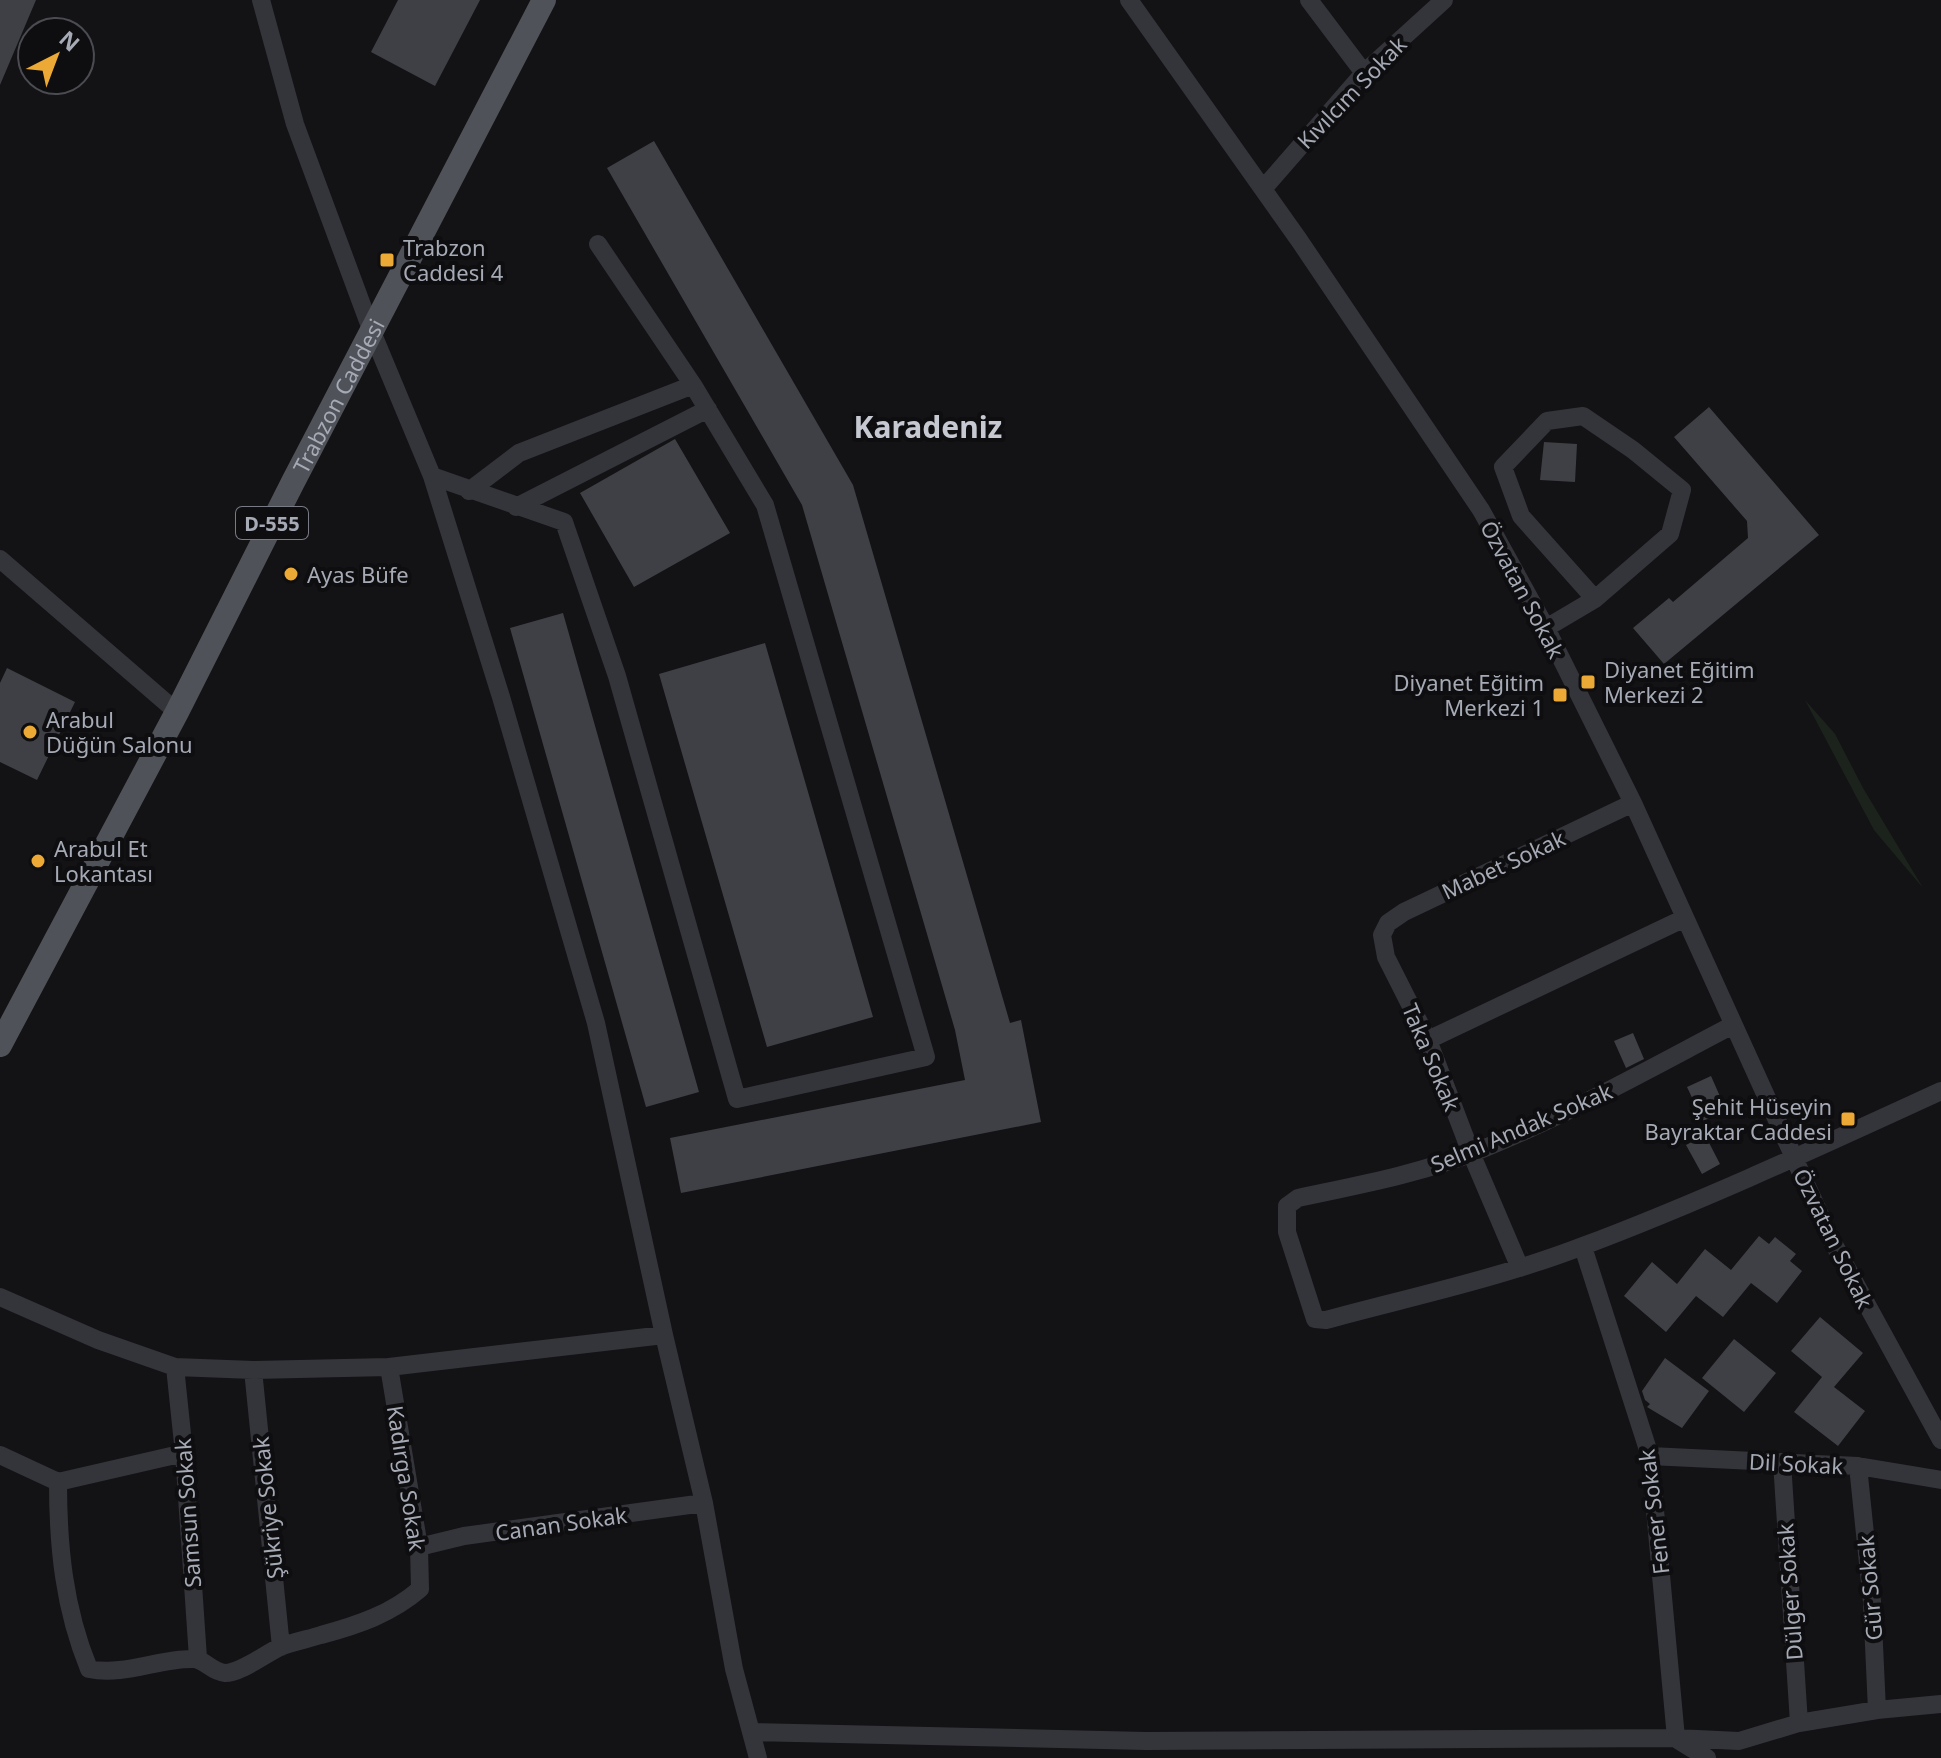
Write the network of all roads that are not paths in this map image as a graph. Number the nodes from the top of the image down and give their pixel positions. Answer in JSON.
{"nodes":[{"id":1,"x":261,"y":0,"type":"edge"},
{"id":2,"x":544,"y":0,"type":"edge"},
{"id":3,"x":1129,"y":0,"type":"edge"},
{"id":4,"x":1309,"y":0,"type":"edge"},
{"id":5,"x":1444,"y":0,"type":"edge"},
{"id":6,"x":1364,"y":73,"type":"junction"},
{"id":7,"x":1263,"y":189,"type":"junction"},
{"id":8,"x":598,"y":244,"type":"dead end"},
{"id":9,"x":372,"y":332,"type":"junction"},
{"id":10,"x":693,"y":385,"type":"junction"},
{"id":11,"x":708,"y":409,"type":"junction"},
{"id":12,"x":432,"y":476,"type":"junction"},
{"id":13,"x":469,"y":491,"type":"junction"},
{"id":14,"x":516,"y":507,"type":"junction"},
{"id":15,"x":0,"y":559,"type":"edge"},
{"id":16,"x":1595,"y":599,"type":"junction"},
{"id":17,"x":1546,"y":628,"type":"junction"},
{"id":18,"x":177,"y":712,"type":"junction"},
{"id":19,"x":1633,"y":803,"type":"junction"},
{"id":20,"x":1685,"y":918,"type":"junction"},
{"id":21,"x":1382,"y":935,"type":"joint"},
{"id":22,"x":1733,"y":1025,"type":"junction"},
{"id":23,"x":1428,"y":1040,"type":"junction"},
{"id":24,"x":0,"y":1045,"type":"edge"},
{"id":25,"x":1941,"y":1091,"type":"edge"},
{"id":26,"x":1471,"y":1153,"type":"junction"},
{"id":27,"x":1795,"y":1157,"type":"junction"},
{"id":28,"x":1583,"y":1247,"type":"junction"},
{"id":29,"x":1520,"y":1268,"type":"junction"},
{"id":30,"x":0,"y":1297,"type":"edge"},
{"id":31,"x":664,"y":1335,"type":"junction"},
{"id":32,"x":175,"y":1367,"type":"junction"},
{"id":33,"x":389,"y":1367,"type":"junction"},
{"id":34,"x":253,"y":1370,"type":"junction"},
{"id":35,"x":1941,"y":1440,"type":"edge"},
{"id":36,"x":184,"y":1453,"type":"junction"},
{"id":37,"x":0,"y":1455,"type":"edge"},
{"id":38,"x":1650,"y":1456,"type":"junction"},
{"id":39,"x":1782,"y":1462,"type":"junction"},
{"id":40,"x":1858,"y":1466,"type":"junction"},
{"id":41,"x":1941,"y":1480,"type":"edge"},
{"id":42,"x":58,"y":1482,"type":"junction"},
{"id":43,"x":704,"y":1503,"type":"junction"},
{"id":44,"x":419,"y":1547,"type":"junction"},
{"id":45,"x":281,"y":1647,"type":"junction"},
{"id":46,"x":198,"y":1658,"type":"junction"},
{"id":47,"x":1941,"y":1704,"type":"edge"},
{"id":48,"x":1877,"y":1710,"type":"junction"},
{"id":49,"x":1799,"y":1723,"type":"junction"},
{"id":50,"x":752,"y":1732,"type":"junction"},
{"id":51,"x":1676,"y":1738,"type":"junction"},
{"id":52,"x":758,"y":1758,"type":"edge"},
{"id":53,"x":1707,"y":1758,"type":"edge"}],
"edges":[{"from":1,"to":9,"type":"street"},
{"from":2,"to":9,"type":"main road","name":"Trabzon Caddesi","number":"D-555"},
{"from":3,"to":7,"type":"street","name":"Özvatan Sokak"},
{"from":4,"to":6,"type":"street"},
{"from":5,"to":6,"type":"street","name":"Kıvılcım Sokak"},
{"from":6,"to":7,"type":"street","name":"Kıvılcım Sokak"},
{"from":7,"to":17,"type":"street","name":"Özvatan Sokak"},
{"from":8,"to":10,"type":"street"},
{"from":9,"to":12,"type":"street"},
{"from":9,"to":18,"type":"main road","name":"Trabzon Caddesi","number":"D-555"},
{"from":10,"to":11,"type":"street"},
{"from":10,"to":13,"type":"street"},
{"from":11,"to":14,"type":"street"},
{"from":11,"to":14,"type":"street"},
{"from":12,"to":13,"type":"street"},
{"from":12,"to":31,"type":"street"},
{"from":13,"to":14,"type":"street"},
{"from":15,"to":18,"type":"street"},
{"from":16,"to":16,"type":"street"},
{"from":16,"to":17,"type":"street"},
{"from":17,"to":19,"type":"street","name":"Özvatan Sokak"},
{"from":18,"to":24,"type":"main road","name":"Trabzon Caddesi","number":"D-555"},
{"from":19,"to":20,"type":"street","name":"Özvatan Sokak"},
{"from":19,"to":21,"type":"street","name":"Mabet Sokak"},
{"from":20,"to":22,"type":"street","name":"Özvatan Sokak"},
{"from":20,"to":23,"type":"street"},
{"from":21,"to":23,"type":"street","name":"Taka Sokak"},
{"from":22,"to":26,"type":"street","name":"Selmi Andak Sokak"},
{"from":22,"to":27,"type":"street","name":"Özvatan Sokak"},
{"from":23,"to":26,"type":"street","name":"Taka Sokak"},
{"from":25,"to":27,"type":"street"},
{"from":26,"to":29,"type":"street","name":"Taka Sokak"},
{"from":26,"to":29,"type":"street","name":"Selmi Andak Sokak"},
{"from":27,"to":28,"type":"street"},
{"from":27,"to":35,"type":"street","name":"Özvatan Sokak"},
{"from":28,"to":29,"type":"street"},
{"from":28,"to":38,"type":"street","name":"Fener Sokak"},
{"from":30,"to":32,"type":"street"},
{"from":31,"to":33,"type":"street"},
{"from":31,"to":43,"type":"street"},
{"from":32,"to":34,"type":"street"},
{"from":32,"to":36,"type":"street","name":"Samsun Sokak"},
{"from":33,"to":34,"type":"street"},
{"from":33,"to":44,"type":"street","name":"Kadırga Sokak"},
{"from":34,"to":45,"type":"street","name":"Şükriye Sokak"},
{"from":36,"to":42,"type":"street"},
{"from":36,"to":46,"type":"street","name":"Samsun Sokak"},
{"from":37,"to":42,"type":"street"},
{"from":38,"to":39,"type":"street","name":"Dil Sokak"},
{"from":38,"to":51,"type":"street","name":"Fener Sokak"},
{"from":39,"to":40,"type":"street","name":"Dil Sokak"},
{"from":39,"to":49,"type":"street","name":"Dülger Sokak"},
{"from":40,"to":41,"type":"street","name":"Dil Sokak"},
{"from":40,"to":48,"type":"street","name":"Gür Sokak"},
{"from":42,"to":46,"type":"street"},
{"from":43,"to":44,"type":"street","name":"Canan Sokak"},
{"from":43,"to":50,"type":"street"},
{"from":44,"to":45,"type":"street","name":"Kadırga Sokak"},
{"from":45,"to":46,"type":"street"},
{"from":47,"to":48,"type":"street"},
{"from":48,"to":49,"type":"street"},
{"from":49,"to":51,"type":"street"},
{"from":50,"to":51,"type":"street"},
{"from":50,"to":52,"type":"street"},
{"from":51,"to":53,"type":"street"}]}
